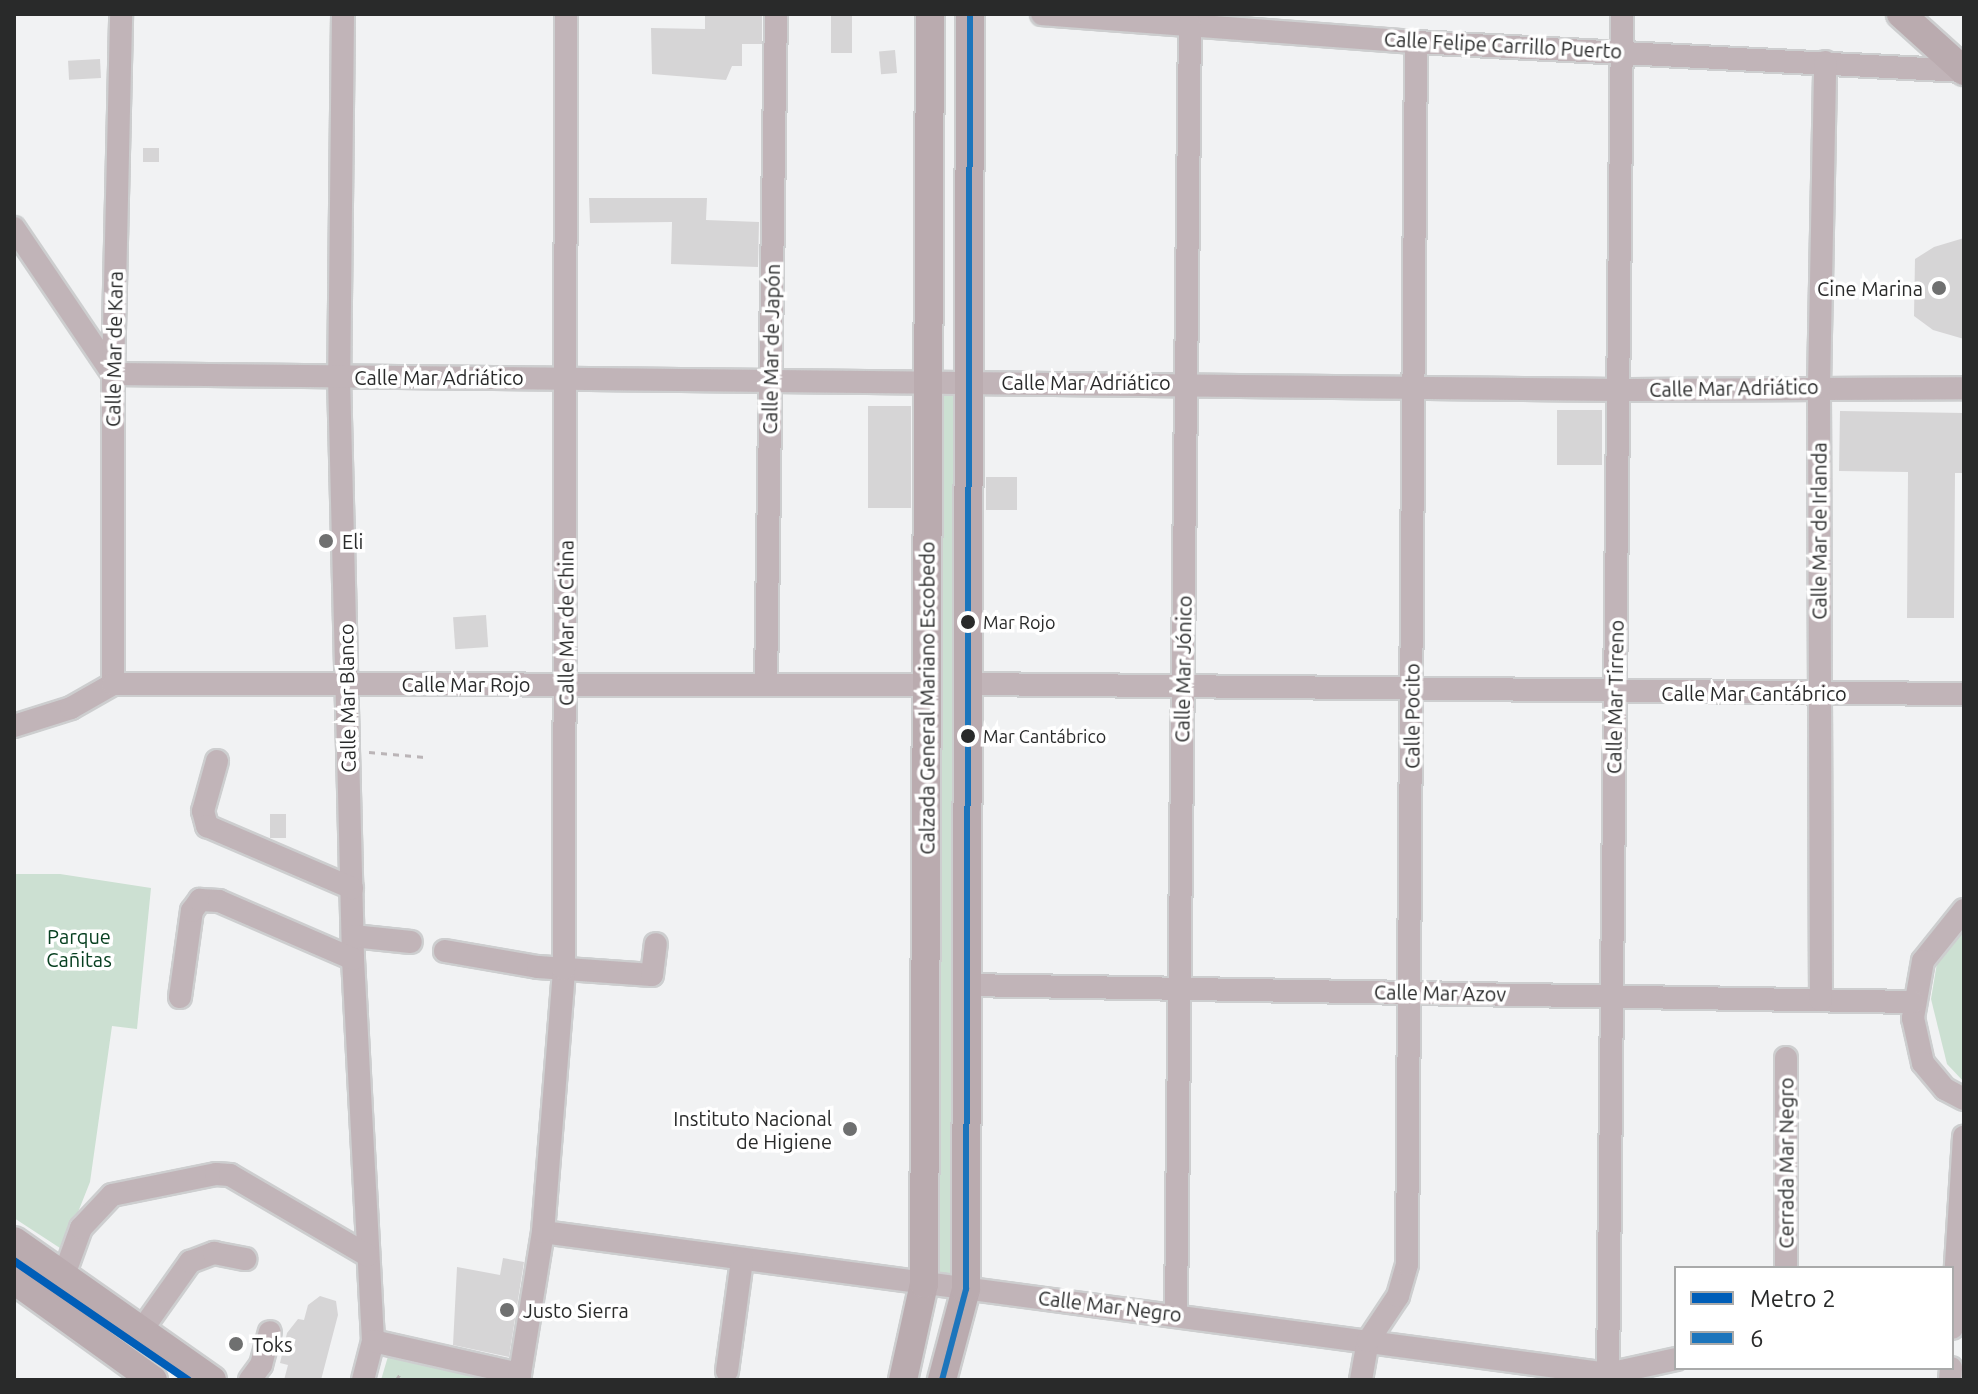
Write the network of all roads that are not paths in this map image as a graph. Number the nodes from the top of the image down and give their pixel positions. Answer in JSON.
{"nodes":[{"id":1,"x":121,"y":14,"type":"edge"},
{"id":2,"x":343,"y":14,"type":"edge"},
{"id":3,"x":566,"y":14,"type":"edge"},
{"id":4,"x":776,"y":14,"type":"edge"},
{"id":5,"x":930,"y":14,"type":"edge"},
{"id":6,"x":970,"y":14,"type":"edge"},
{"id":7,"x":1042,"y":14,"type":"edge"},
{"id":8,"x":1622,"y":14,"type":"edge"},
{"id":9,"x":1901,"y":14,"type":"edge"},
{"id":10,"x":1303,"y":24,"type":"edge"},
{"id":11,"x":1190,"y":25,"type":"junction"},
{"id":12,"x":1416,"y":42,"type":"junction"},
{"id":13,"x":1623,"y":51,"type":"junction"},
{"id":14,"x":1825,"y":62,"type":"junction"},
{"id":15,"x":1964,"y":71,"type":"edge"},
{"id":16,"x":15,"y":232,"type":"edge"},
{"id":17,"x":113,"y":374,"type":"junction"},
{"id":18,"x":339,"y":376,"type":"junction"},
{"id":19,"x":565,"y":378,"type":"junction"},
{"id":20,"x":771,"y":380,"type":"junction"},
{"id":21,"x":928,"y":381,"type":"junction"},
{"id":22,"x":969,"y":382,"type":"junction"},
{"id":23,"x":1186,"y":383,"type":"junction"},
{"id":24,"x":1413,"y":385,"type":"junction"},
{"id":25,"x":1819,"y":387,"type":"junction"},
{"id":26,"x":1964,"y":388,"type":"edge"},
{"id":27,"x":1618,"y":390,"type":"junction"},
{"id":28,"x":113,"y":684,"type":"junction"},
{"id":29,"x":347,"y":684,"type":"junction"},
{"id":30,"x":567,"y":684,"type":"junction"},
{"id":31,"x":968,"y":684,"type":"junction"},
{"id":32,"x":1183,"y":684,"type":"junction"},
{"id":33,"x":766,"y":685,"type":"junction"},
{"id":34,"x":927,"y":685,"type":"junction"},
{"id":35,"x":1412,"y":690,"type":"junction"},
{"id":36,"x":1616,"y":693,"type":"junction"},
{"id":37,"x":1818,"y":693,"type":"junction"},
{"id":38,"x":1964,"y":694,"type":"edge"},
{"id":39,"x":14,"y":726,"type":"edge"},
{"id":40,"x":217,"y":761,"type":"dead end"},
{"id":41,"x":352,"y":888,"type":"junction"},
{"id":42,"x":1964,"y":910,"type":"edge"},
{"id":43,"x":353,"y":936,"type":"junction"},
{"id":44,"x":411,"y":942,"type":"dead end"},
{"id":45,"x":656,"y":944,"type":"dead end"},
{"id":46,"x":445,"y":951,"type":"dead end"},
{"id":47,"x":353,"y":959,"type":"junction"},
{"id":48,"x":564,"y":969,"type":"junction"},
{"id":49,"x":967,"y":985,"type":"junction"},
{"id":50,"x":1180,"y":989,"type":"junction"},
{"id":51,"x":1409,"y":993,"type":"junction"},
{"id":52,"x":180,"y":997,"type":"dead end"},
{"id":53,"x":1608,"y":997,"type":"junction"},
{"id":54,"x":1821,"y":1000,"type":"junction"},
{"id":55,"x":1913,"y":1002,"type":"junction"},
{"id":56,"x":1786,"y":1058,"type":"dead end"},
{"id":57,"x":1964,"y":1099,"type":"edge"},
{"id":58,"x":1964,"y":1136,"type":"edge"},
{"id":59,"x":543,"y":1232,"type":"junction"},
{"id":60,"x":14,"y":1241,"type":"edge"},
{"id":61,"x":367,"y":1255,"type":"junction"},
{"id":62,"x":245,"y":1259,"type":"dead end"},
{"id":63,"x":742,"y":1260,"type":"junction"},
{"id":64,"x":1786,"y":1266,"type":"edge"},
{"id":65,"x":64,"y":1275,"type":"junction"},
{"id":66,"x":1954,"y":1278,"type":"edge"},
{"id":67,"x":14,"y":1280,"type":"edge"},
{"id":68,"x":924,"y":1284,"type":"junction"},
{"id":69,"x":966,"y":1289,"type":"junction"},
{"id":70,"x":1176,"y":1313,"type":"junction"},
{"id":71,"x":141,"y":1330,"type":"junction"},
{"id":72,"x":270,"y":1332,"type":"dead end"},
{"id":73,"x":373,"y":1341,"type":"junction"},
{"id":74,"x":1368,"y":1341,"type":"junction"},
{"id":75,"x":1674,"y":1360,"type":"edge"},
{"id":76,"x":727,"y":1371,"type":"dead end"},
{"id":77,"x":520,"y":1377,"type":"edge"},
{"id":78,"x":1608,"y":1377,"type":"edge"},
{"id":79,"x":153,"y":1380,"type":"edge"},
{"id":80,"x":212,"y":1380,"type":"edge"},
{"id":81,"x":250,"y":1380,"type":"edge"},
{"id":82,"x":363,"y":1380,"type":"edge"},
{"id":83,"x":903,"y":1380,"type":"edge"},
{"id":84,"x":942,"y":1380,"type":"edge"},
{"id":85,"x":1361,"y":1380,"type":"edge"}],
"edges":[{"from":1,"to":17,"type":"street","name":"Calle Mar de Kara"},
{"from":2,"to":18,"type":"street","name":"Calle Mar Blanco"},
{"from":3,"to":19,"type":"street","name":"Calle Mar de China"},
{"from":4,"to":20,"type":"street","name":"Calle Mar de Japón"},
{"from":5,"to":21,"type":"main road","name":"Calzada General Mariano Escobedo"},
{"from":6,"to":22,"type":"main road","name":"Calzada General Mariano Escobedo"},
{"from":7,"to":11,"type":"street","name":"Calle Felipe Carrillo Puerto"},
{"from":8,"to":13,"type":"street","name":"Calle Mar Tirreno"},
{"from":9,"to":15,"type":"main road"},
{"from":10,"to":11,"type":"street","name":"Calle Felipe Carrillo Puerto"},
{"from":10,"to":12,"type":"street","name":"Calle Felipe Carrillo Puerto"},
{"from":11,"to":23,"type":"street","name":"Calle Mar Jónico"},
{"from":12,"to":13,"type":"street","name":"Calle Felipe Carrillo Puerto"},
{"from":12,"to":24,"type":"street","name":"Calle Pocito"},
{"from":13,"to":14,"type":"street","name":"Calle Felipe Carrillo Puerto"},
{"from":13,"to":27,"type":"street","name":"Calle Mar Tirreno"},
{"from":14,"to":15,"type":"street","name":"Calle Felipe Carrillo Puerto"},
{"from":14,"to":25,"type":"street","name":"Calle Mar de Irlanda"},
{"from":16,"to":17,"type":"street"},
{"from":17,"to":18,"type":"street","name":"Calle Mar Adriático"},
{"from":17,"to":28,"type":"street","name":"Calle Mar de Kara"},
{"from":18,"to":19,"type":"street","name":"Calle Mar Adriático"},
{"from":18,"to":29,"type":"street","name":"Calle Mar Blanco"},
{"from":19,"to":20,"type":"street","name":"Calle Mar Adriático"},
{"from":19,"to":30,"type":"street","name":"Calle Mar de China"},
{"from":20,"to":21,"type":"street","name":"Calle Mar Adriático"},
{"from":20,"to":33,"type":"street","name":"Calle Mar de Japón"},
{"from":21,"to":22,"type":"street","name":"Calle Mar Adriático"},
{"from":21,"to":34,"type":"main road","name":"Calzada General Mariano Escobedo"},
{"from":22,"to":23,"type":"street","name":"Calle Mar Adriático"},
{"from":22,"to":31,"type":"main road","name":"Calzada General Mariano Escobedo"},
{"from":23,"to":24,"type":"street","name":"Calle Mar Adriático"},
{"from":23,"to":32,"type":"street","name":"Calle Mar Jónico"},
{"from":24,"to":27,"type":"street","name":"Calle Mar Adriático"},
{"from":24,"to":35,"type":"street","name":"Calle Pocito"},
{"from":25,"to":26,"type":"street","name":"Calle Mar Adriático"},
{"from":25,"to":27,"type":"street","name":"Calle Mar Adriático"},
{"from":25,"to":37,"type":"street","name":"Calle Mar de Irlanda"},
{"from":27,"to":36,"type":"street","name":"Calle Mar Tirreno"},
{"from":28,"to":29,"type":"street","name":"Calle Mar Rojo"},
{"from":28,"to":39,"type":"street","name":"Calle Mar Rojo"},
{"from":29,"to":30,"type":"street","name":"Calle Mar Rojo"},
{"from":29,"to":41,"type":"street","name":"Calle Mar Blanco"},
{"from":30,"to":33,"type":"street","name":"Calle Mar Rojo"},
{"from":30,"to":48,"type":"street","name":"Calle Mar de China"},
{"from":31,"to":32,"type":"street","name":"Calle Mar Cantábrico"},
{"from":31,"to":49,"type":"main road","name":"Calzada General Mariano Escobedo"},
{"from":32,"to":35,"type":"street","name":"Calle Mar Cantábrico"},
{"from":32,"to":50,"type":"street","name":"Calle Mar Jónico"},
{"from":33,"to":34,"type":"street","name":"Calle Mar Rojo"},
{"from":34,"to":68,"type":"main road","name":"Calzada General Mariano Escobedo"},
{"from":35,"to":36,"type":"street","name":"Calle Mar Cantábrico"},
{"from":35,"to":51,"type":"street","name":"Calle Pocito"},
{"from":36,"to":37,"type":"street","name":"Calle Mar Cantábrico"},
{"from":36,"to":53,"type":"street","name":"Calle Mar Tirreno"},
{"from":37,"to":38,"type":"street","name":"Calle Mar Cantábrico"},
{"from":37,"to":54,"type":"street","name":"Calle Mar de Irlanda"},
{"from":40,"to":41,"type":"street"},
{"from":41,"to":43,"type":"street","name":"Calle Mar Blanco"},
{"from":42,"to":55,"type":"street"},
{"from":43,"to":44,"type":"street"},
{"from":43,"to":47,"type":"street","name":"Calle Mar Blanco"},
{"from":45,"to":48,"type":"street"},
{"from":46,"to":48,"type":"street"},
{"from":47,"to":52,"type":"street"},
{"from":47,"to":61,"type":"street","name":"Calle Mar Blanco"},
{"from":48,"to":59,"type":"street","name":"Calle Mar de China"},
{"from":49,"to":50,"type":"street","name":"Calle Mar Azov"},
{"from":49,"to":69,"type":"main road","name":"Calzada General Mariano Escobedo"},
{"from":50,"to":51,"type":"street","name":"Calle Mar Azov"},
{"from":50,"to":70,"type":"street","name":"Calle Mar Jónico"},
{"from":51,"to":53,"type":"street","name":"Calle Mar Azov"},
{"from":51,"to":74,"type":"street","name":"Calle Pocito"},
{"from":53,"to":54,"type":"street","name":"Calle Mar Azov"},
{"from":53,"to":78,"type":"street","name":"Calle Mar Tirreno"},
{"from":54,"to":55,"type":"street","name":"Calle Mar Azov"},
{"from":55,"to":57,"type":"street"},
{"from":56,"to":64,"type":"street","name":"Cerrada Mar Negro"},
{"from":58,"to":66,"type":"street"},
{"from":59,"to":63,"type":"street","name":"Calle Mar Negro"},
{"from":59,"to":77,"type":"street","name":"Calle Mar de China"},
{"from":60,"to":65,"type":"main road"},
{"from":61,"to":65,"type":"street"},
{"from":61,"to":73,"type":"street","name":"Calle Mar Blanco"},
{"from":62,"to":71,"type":"street"},
{"from":63,"to":68,"type":"street","name":"Calle Mar Negro"},
{"from":63,"to":76,"type":"street"},
{"from":65,"to":71,"type":"main road"},
{"from":67,"to":79,"type":"main road"},
{"from":68,"to":69,"type":"street","name":"Calle Mar Negro"},
{"from":68,"to":83,"type":"main road","name":"Calzada General Mariano Escobedo"},
{"from":69,"to":70,"type":"street","name":"Calle Mar Negro"},
{"from":69,"to":84,"type":"main road","name":"Calzada General Mariano Escobedo"},
{"from":70,"to":74,"type":"street","name":"Calle Mar Negro"},
{"from":71,"to":80,"type":"main road"},
{"from":72,"to":81,"type":"street"},
{"from":73,"to":77,"type":"street"},
{"from":73,"to":82,"type":"street","name":"Calle Mar Blanco"},
{"from":74,"to":78,"type":"street","name":"Calle Mar Negro"},
{"from":74,"to":85,"type":"street","name":"Calle Pocito"},
{"from":75,"to":78,"type":"street","name":"Calle Mar Negro"}]}
